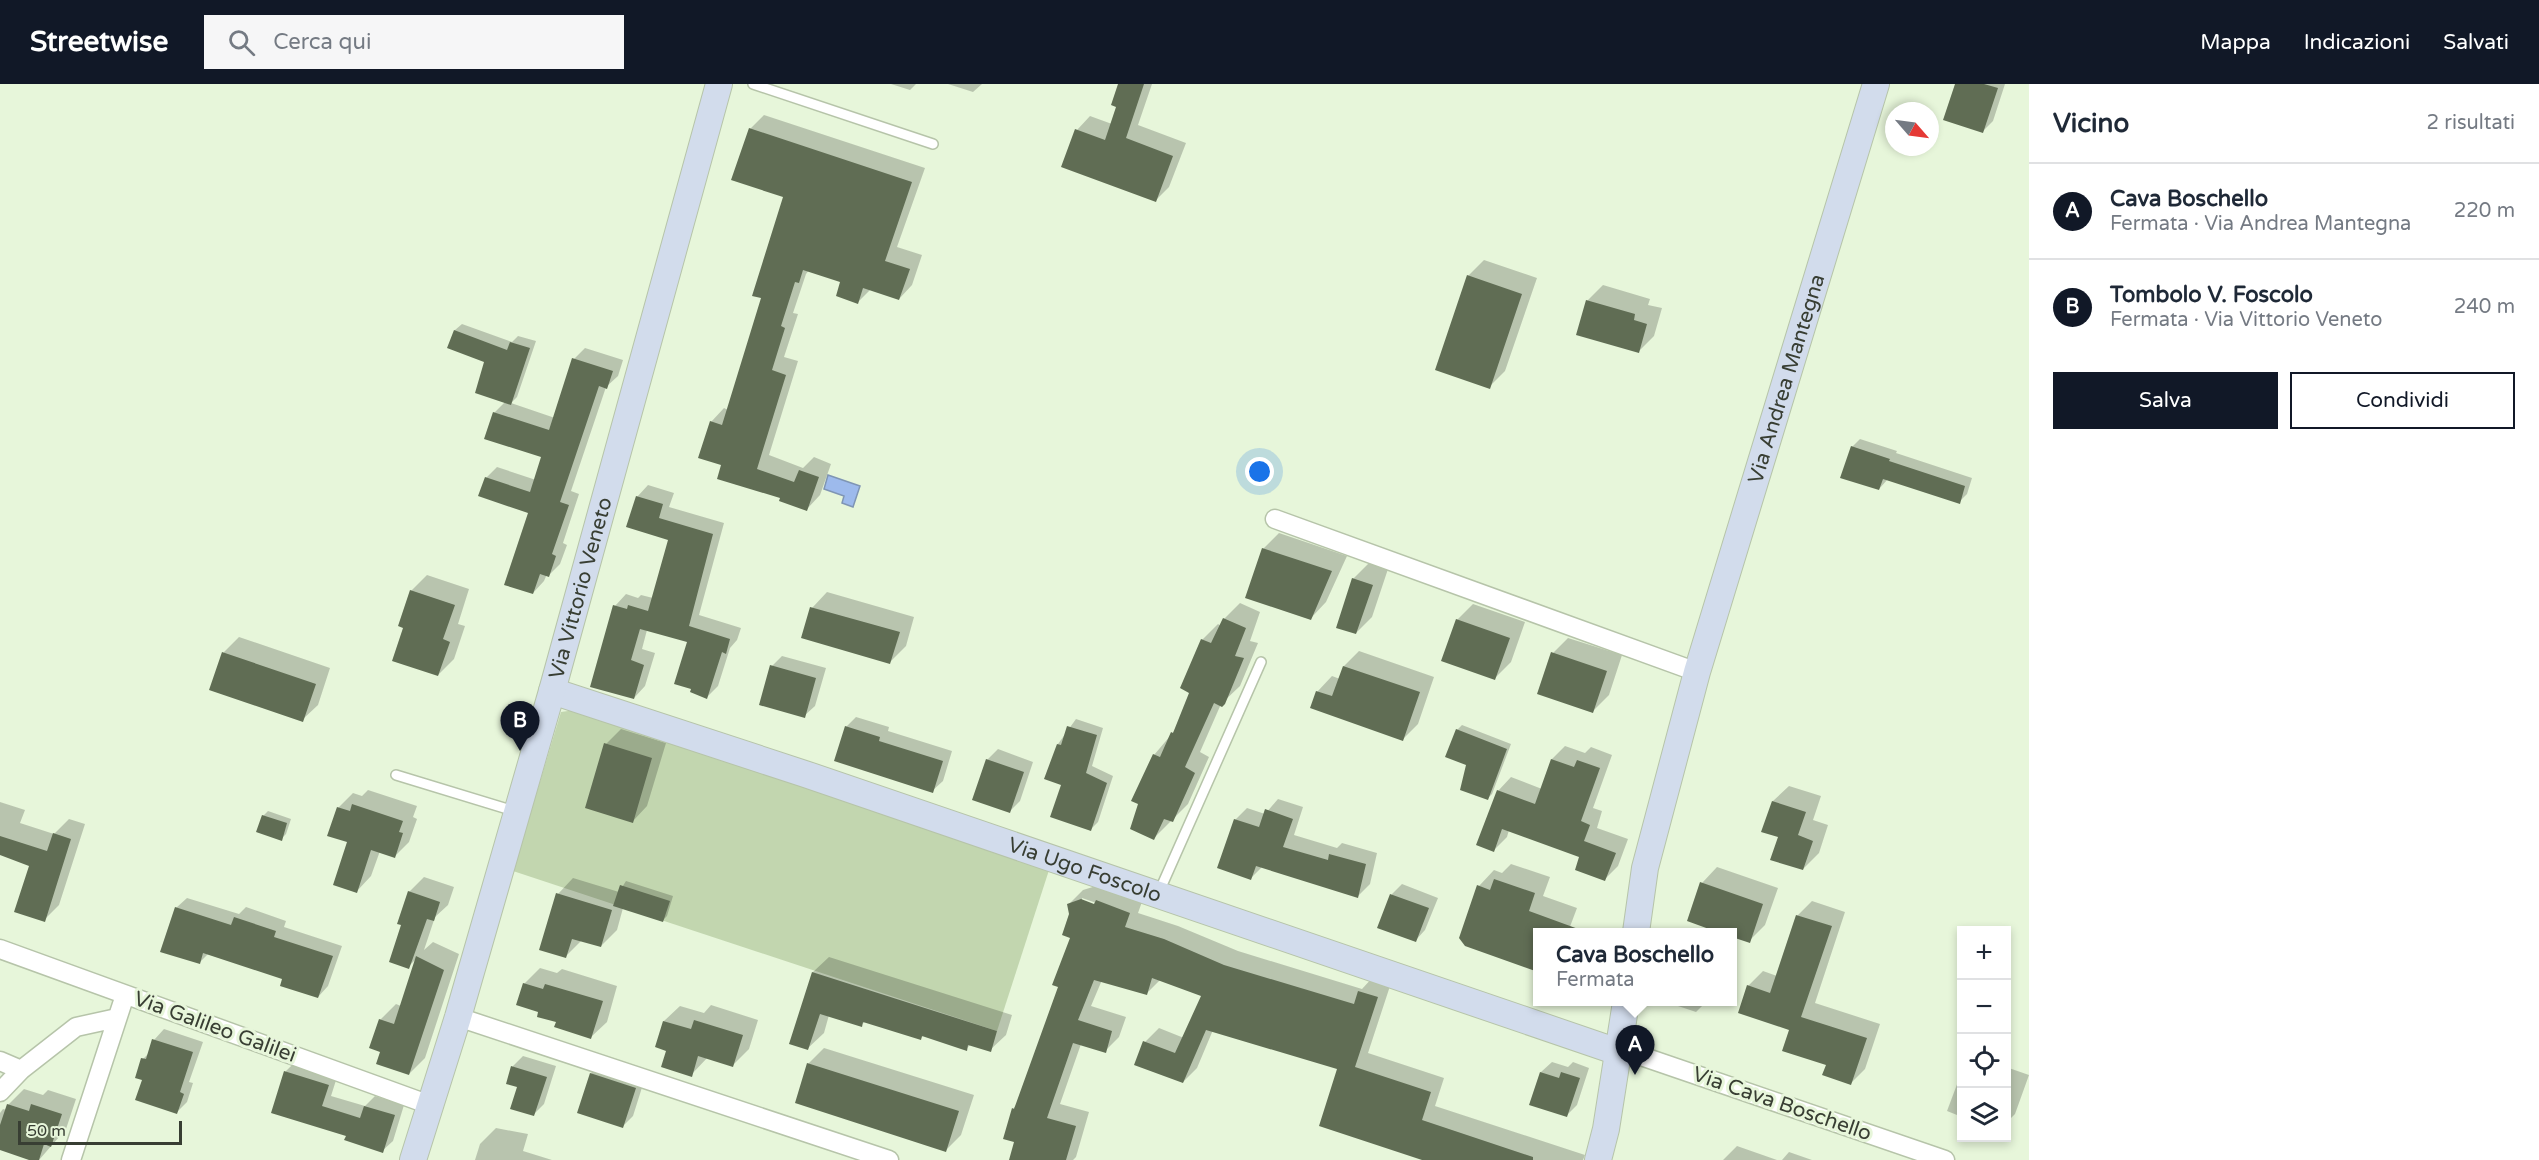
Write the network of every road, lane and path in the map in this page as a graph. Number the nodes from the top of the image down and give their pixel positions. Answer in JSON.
{"nodes":[{"id":1,"x":719,"y":84,"type":"edge"},
{"id":2,"x":753,"y":84,"type":"edge"},
{"id":3,"x":1876,"y":84,"type":"edge"},
{"id":4,"x":933,"y":144,"type":"dead end"},
{"id":5,"x":1275,"y":519,"type":"dead end"},
{"id":6,"x":1261,"y":662,"type":"dead end"},
{"id":7,"x":1697,"y":672,"type":"junction"},
{"id":8,"x":552,"y":691,"type":"junction"},
{"id":9,"x":396,"y":775,"type":"dead end"},
{"id":10,"x":517,"y":812,"type":"junction"},
{"id":11,"x":1158,"y":894,"type":"junction"},
{"id":12,"x":1637,"y":928,"type":"edge"},
{"id":13,"x":0,"y":950,"type":"edge"},
{"id":14,"x":125,"y":995,"type":"junction"},
{"id":15,"x":1625,"y":1006,"type":"edge"},
{"id":16,"x":458,"y":1017,"type":"junction"},
{"id":17,"x":117,"y":1018,"type":"junction"},
{"id":18,"x":1618,"y":1052,"type":"junction"},
{"id":19,"x":0,"y":1061,"type":"edge"},
{"id":20,"x":21,"y":1070,"type":"junction"},
{"id":21,"x":0,"y":1092,"type":"edge"},
{"id":22,"x":430,"y":1105,"type":"junction"},
{"id":23,"x":71,"y":1160,"type":"edge"},
{"id":24,"x":412,"y":1160,"type":"edge"},
{"id":25,"x":889,"y":1160,"type":"edge"},
{"id":26,"x":1598,"y":1160,"type":"edge"},
{"id":27,"x":1945,"y":1160,"type":"edge"}],
"edges":[{"from":1,"to":8,"type":"main road","name":"Via Vittorio Veneto"},
{"from":2,"to":4,"type":"lane"},
{"from":3,"to":7,"type":"main road","name":"Via Andrea Mantegna"},
{"from":5,"to":7,"type":"street"},
{"from":6,"to":11,"type":"lane"},
{"from":7,"to":12,"type":"main road","name":"Via Andrea Mantegna"},
{"from":8,"to":10,"type":"main road","name":"Via Vittorio Veneto"},
{"from":8,"to":11,"type":"main road","name":"Via Ugo Foscolo"},
{"from":9,"to":10,"type":"lane"},
{"from":10,"to":16,"type":"main road","name":"Via Vittorio Veneto"},
{"from":11,"to":18,"type":"main road","name":"Via Ugo Foscolo"},
{"from":13,"to":14,"type":"street","name":"Via Galileo Galilei"},
{"from":14,"to":17,"type":"street"},
{"from":14,"to":22,"type":"street","name":"Via Galileo Galilei"},
{"from":15,"to":18,"type":"main road"},
{"from":16,"to":22,"type":"main road","name":"Via Vittorio Veneto"},
{"from":16,"to":25,"type":"street"},
{"from":17,"to":20,"type":"street"},
{"from":17,"to":23,"type":"street"},
{"from":18,"to":26,"type":"main road"},
{"from":18,"to":27,"type":"street","name":"Via Cava Boschello"},
{"from":19,"to":20,"type":"street"},
{"from":20,"to":21,"type":"street"},
{"from":22,"to":24,"type":"main road","name":"Via Vittorio Veneto"}]}
